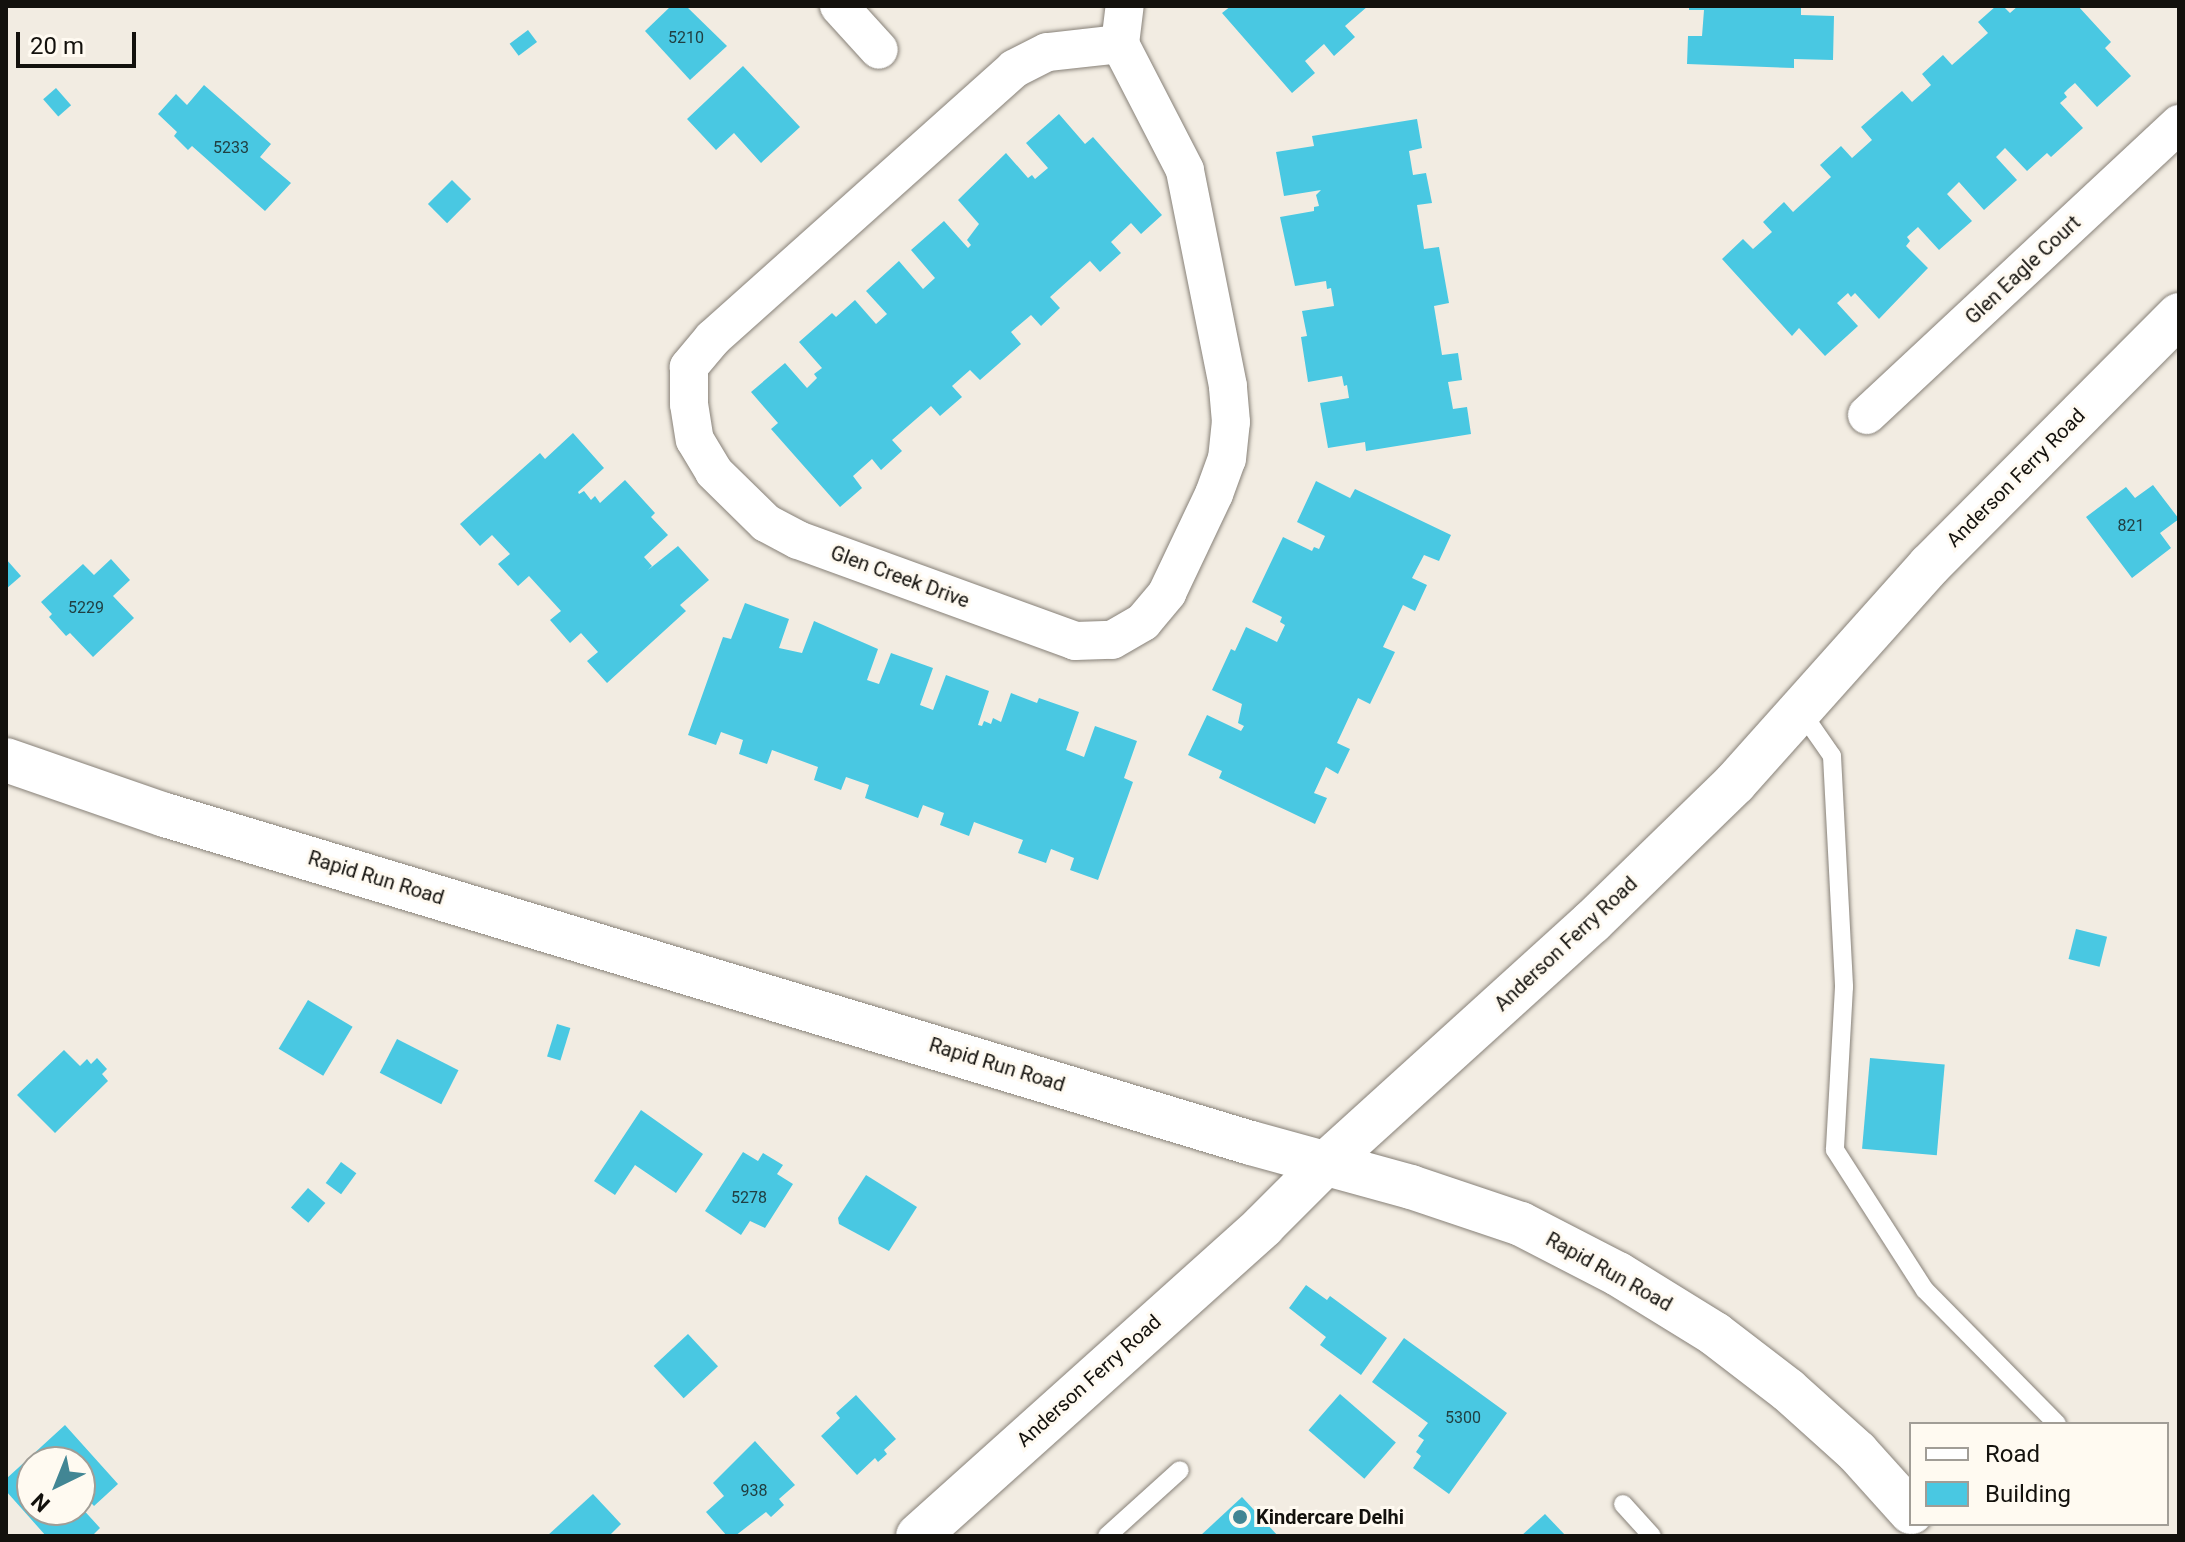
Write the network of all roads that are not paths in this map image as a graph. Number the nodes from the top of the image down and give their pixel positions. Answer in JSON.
{"nodes":[{"id":1,"x":839,"y":6,"type":"edge"},
{"id":2,"x":1125,"y":6,"type":"edge"},
{"id":3,"x":1120,"y":44,"type":"junction"},
{"id":4,"x":879,"y":50,"type":"dead end"},
{"id":5,"x":2179,"y":124,"type":"edge"},
{"id":6,"x":2179,"y":315,"type":"edge"},
{"id":7,"x":1867,"y":415,"type":"dead end"},
{"id":8,"x":1800,"y":710,"type":"junction"},
{"id":9,"x":6,"y":760,"type":"edge"},
{"id":10,"x":1326,"y":1163,"type":"junction"},
{"id":11,"x":2055,"y":1422,"type":"edge"},
{"id":12,"x":1180,"y":1470,"type":"dead end"},
{"id":13,"x":1623,"y":1504,"type":"dead end"},
{"id":14,"x":1909,"y":1510,"type":"edge"},
{"id":15,"x":928,"y":1533,"type":"edge"},
{"id":16,"x":1107,"y":1536,"type":"edge"},
{"id":17,"x":1652,"y":1536,"type":"edge"}],
"edges":[{"from":1,"to":4,"type":"street"},
{"from":2,"to":3,"type":"street"},
{"from":3,"to":3,"type":"street","name":"Glen Creek Drive"},
{"from":5,"to":7,"type":"street","name":"Glen Eagle Court"},
{"from":6,"to":8,"type":"street","name":"Anderson Ferry Road"},
{"from":8,"to":10,"type":"street","name":"Anderson Ferry Road"},
{"from":8,"to":11,"type":"lane"},
{"from":9,"to":10,"type":"street","name":"Rapid Run Road"},
{"from":10,"to":14,"type":"street","name":"Rapid Run Road"},
{"from":10,"to":15,"type":"street","name":"Anderson Ferry Road"},
{"from":12,"to":16,"type":"lane"},
{"from":13,"to":17,"type":"lane"}]}
